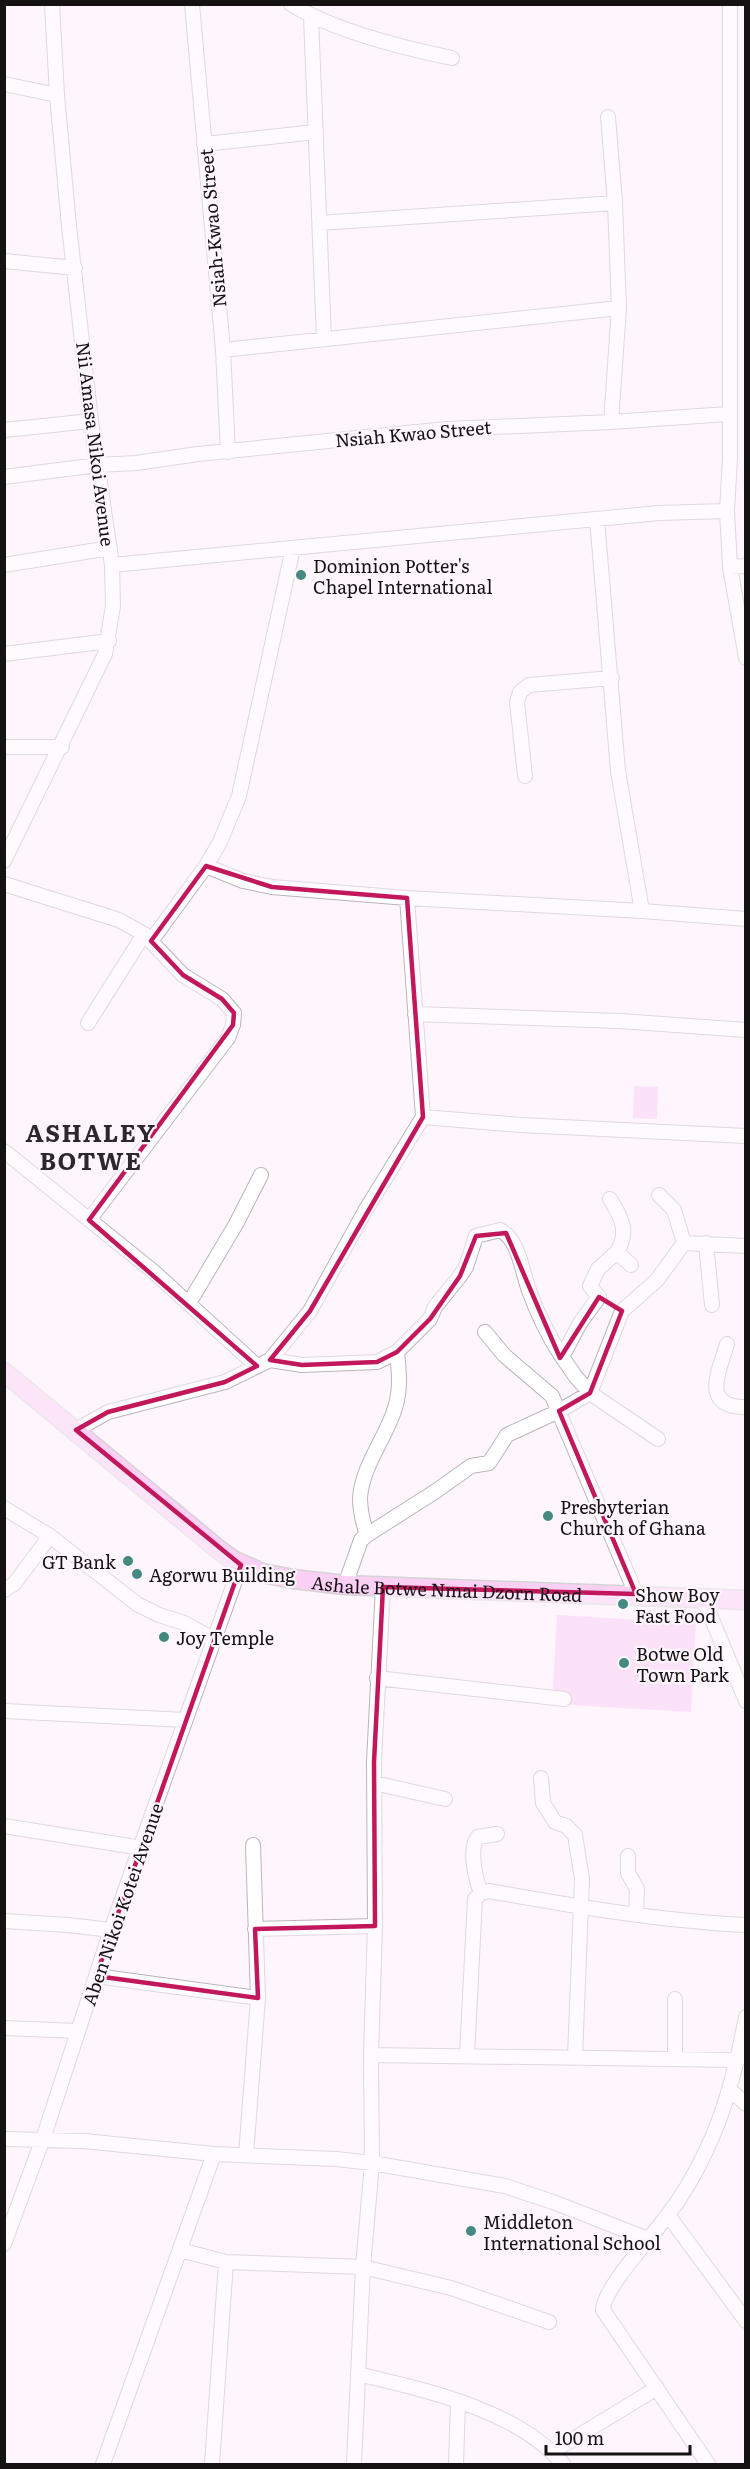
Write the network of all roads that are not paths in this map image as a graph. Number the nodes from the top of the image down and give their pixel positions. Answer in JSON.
{"nodes":[{"id":1,"x":52,"y":4,"type":"edge"},
{"id":2,"x":192,"y":4,"type":"edge"},
{"id":3,"x":291,"y":4,"type":"edge"},
{"id":4,"x":730,"y":4,"type":"edge"},
{"id":5,"x":311,"y":17,"type":"junction"},
{"id":6,"x":452,"y":58,"type":"dead end"},
{"id":7,"x":4,"y":84,"type":"edge"},
{"id":8,"x":57,"y":95,"type":"junction"},
{"id":9,"x":608,"y":117,"type":"dead end"},
{"id":10,"x":731,"y":127,"type":"junction"},
{"id":11,"x":746,"y":130,"type":"edge"},
{"id":12,"x":316,"y":132,"type":"junction"},
{"id":13,"x":204,"y":144,"type":"junction"},
{"id":14,"x":615,"y":203,"type":"junction"},
{"id":15,"x":320,"y":223,"type":"junction"},
{"id":16,"x":4,"y":261,"type":"edge"},
{"id":17,"x":75,"y":268,"type":"junction"},
{"id":18,"x":619,"y":308,"type":"junction"},
{"id":19,"x":324,"y":339,"type":"junction"},
{"id":20,"x":223,"y":350,"type":"junction"},
{"id":21,"x":728,"y":414,"type":"junction"},
{"id":22,"x":91,"y":421,"type":"junction"},
{"id":23,"x":611,"y":422,"type":"junction"},
{"id":24,"x":4,"y":430,"type":"edge"},
{"id":25,"x":228,"y":452,"type":"junction"},
{"id":26,"x":98,"y":465,"type":"junction"},
{"id":27,"x":4,"y":477,"type":"edge"},
{"id":28,"x":727,"y":511,"type":"junction"},
{"id":29,"x":597,"y":519,"type":"junction"},
{"id":30,"x":110,"y":548,"type":"junction"},
{"id":31,"x":293,"y":548,"type":"junction"},
{"id":32,"x":4,"y":565,"type":"edge"},
{"id":33,"x":112,"y":565,"type":"junction"},
{"id":34,"x":746,"y":566,"type":"edge"},
{"id":35,"x":730,"y":567,"type":"junction"},
{"id":36,"x":109,"y":641,"type":"junction"},
{"id":37,"x":4,"y":654,"type":"edge"},
{"id":38,"x":746,"y":658,"type":"edge"},
{"id":39,"x":612,"y":678,"type":"junction"},
{"id":40,"x":4,"y":747,"type":"edge"},
{"id":41,"x":62,"y":747,"type":"junction"},
{"id":42,"x":525,"y":776,"type":"dead end"},
{"id":43,"x":4,"y":861,"type":"edge"},
{"id":44,"x":206,"y":866,"type":"junction"},
{"id":45,"x":4,"y":884,"type":"edge"},
{"id":46,"x":407,"y":898,"type":"junction"},
{"id":47,"x":642,"y":910,"type":"junction"},
{"id":48,"x":746,"y":919,"type":"edge"},
{"id":49,"x":147,"y":938,"type":"junction"},
{"id":50,"x":415,"y":1014,"type":"junction"},
{"id":51,"x":88,"y":1023,"type":"dead end"},
{"id":52,"x":746,"y":1030,"type":"edge"},
{"id":53,"x":423,"y":1117,"type":"junction"},
{"id":54,"x":746,"y":1136,"type":"edge"},
{"id":55,"x":4,"y":1151,"type":"edge"},
{"id":56,"x":261,"y":1175,"type":"dead end"},
{"id":57,"x":659,"y":1195,"type":"dead end"},
{"id":58,"x":610,"y":1199,"type":"dead end"},
{"id":59,"x":89,"y":1220,"type":"junction"},
{"id":60,"x":684,"y":1243,"type":"junction"},
{"id":61,"x":706,"y":1243,"type":"junction"},
{"id":62,"x":746,"y":1246,"type":"edge"},
{"id":63,"x":617,"y":1252,"type":"junction"},
{"id":64,"x":631,"y":1265,"type":"dead end"},
{"id":65,"x":599,"y":1297,"type":"junction"},
{"id":66,"x":189,"y":1303,"type":"junction"},
{"id":67,"x":712,"y":1305,"type":"dead end"},
{"id":68,"x":622,"y":1311,"type":"junction"},
{"id":69,"x":484,"y":1332,"type":"dead end"},
{"id":70,"x":727,"y":1344,"type":"dead end"},
{"id":71,"x":397,"y":1352,"type":"junction"},
{"id":72,"x":562,"y":1357,"type":"junction"},
{"id":73,"x":270,"y":1360,"type":"junction"},
{"id":74,"x":257,"y":1366,"type":"junction"},
{"id":75,"x":4,"y":1372,"type":"edge"},
{"id":76,"x":590,"y":1393,"type":"junction"},
{"id":77,"x":746,"y":1407,"type":"edge"},
{"id":78,"x":559,"y":1411,"type":"junction"},
{"id":79,"x":76,"y":1430,"type":"junction"},
{"id":80,"x":658,"y":1439,"type":"dead end"},
{"id":81,"x":4,"y":1508,"type":"edge"},
{"id":82,"x":367,"y":1535,"type":"junction"},
{"id":83,"x":51,"y":1536,"type":"junction"},
{"id":84,"x":241,"y":1564,"type":"junction"},
{"id":85,"x":345,"y":1585,"type":"junction"},
{"id":86,"x":383,"y":1587,"type":"junction"},
{"id":87,"x":4,"y":1590,"type":"edge"},
{"id":88,"x":636,"y":1594,"type":"junction"},
{"id":89,"x":703,"y":1598,"type":"junction"},
{"id":90,"x":746,"y":1600,"type":"edge"},
{"id":91,"x":213,"y":1639,"type":"junction"},
{"id":92,"x":377,"y":1678,"type":"junction"},
{"id":93,"x":564,"y":1699,"type":"dead end"},
{"id":94,"x":746,"y":1701,"type":"edge"},
{"id":95,"x":4,"y":1712,"type":"edge"},
{"id":96,"x":185,"y":1720,"type":"junction"},
{"id":97,"x":541,"y":1778,"type":"dead end"},
{"id":98,"x":374,"y":1783,"type":"junction"},
{"id":99,"x":445,"y":1799,"type":"dead end"},
{"id":100,"x":4,"y":1826,"type":"edge"},
{"id":101,"x":497,"y":1834,"type":"dead end"},
{"id":102,"x":253,"y":1845,"type":"dead end"},
{"id":103,"x":142,"y":1848,"type":"junction"},
{"id":104,"x":628,"y":1856,"type":"dead end"},
{"id":105,"x":481,"y":1893,"type":"junction"},
{"id":106,"x":581,"y":1907,"type":"junction"},
{"id":107,"x":636,"y":1915,"type":"junction"},
{"id":108,"x":4,"y":1921,"type":"edge"},
{"id":109,"x":746,"y":1925,"type":"edge"},
{"id":110,"x":375,"y":1926,"type":"junction"},
{"id":111,"x":255,"y":1929,"type":"junction"},
{"id":112,"x":111,"y":1930,"type":"junction"},
{"id":113,"x":96,"y":1976,"type":"junction"},
{"id":114,"x":258,"y":1998,"type":"junction"},
{"id":115,"x":675,"y":1999,"type":"dead end"},
{"id":116,"x":746,"y":2017,"type":"edge"},
{"id":117,"x":4,"y":2028,"type":"edge"},
{"id":118,"x":78,"y":2031,"type":"junction"},
{"id":119,"x":371,"y":2055,"type":"junction"},
{"id":120,"x":467,"y":2055,"type":"junction"},
{"id":121,"x":576,"y":2057,"type":"junction"},
{"id":122,"x":675,"y":2059,"type":"junction"},
{"id":123,"x":738,"y":2060,"type":"junction"},
{"id":124,"x":730,"y":2090,"type":"junction"},
{"id":125,"x":746,"y":2104,"type":"edge"},
{"id":126,"x":4,"y":2139,"type":"edge"},
{"id":127,"x":42,"y":2140,"type":"junction"},
{"id":128,"x":214,"y":2154,"type":"junction"},
{"id":129,"x":246,"y":2155,"type":"junction"},
{"id":130,"x":372,"y":2163,"type":"junction"},
{"id":131,"x":669,"y":2215,"type":"junction"},
{"id":132,"x":648,"y":2239,"type":"junction"},
{"id":133,"x":4,"y":2244,"type":"edge"},
{"id":134,"x":180,"y":2250,"type":"junction"},
{"id":135,"x":226,"y":2262,"type":"junction"},
{"id":136,"x":363,"y":2267,"type":"junction"},
{"id":137,"x":746,"y":2321,"type":"edge"},
{"id":138,"x":549,"y":2322,"type":"dead end"},
{"id":139,"x":358,"y":2374,"type":"junction"},
{"id":140,"x":657,"y":2388,"type":"junction"},
{"id":141,"x":458,"y":2402,"type":"junction"},
{"id":142,"x":552,"y":2452,"type":"junction"},
{"id":143,"x":103,"y":2464,"type":"edge"},
{"id":144,"x":212,"y":2464,"type":"edge"},
{"id":145,"x":354,"y":2464,"type":"edge"},
{"id":146,"x":456,"y":2464,"type":"edge"},
{"id":147,"x":563,"y":2464,"type":"edge"},
{"id":148,"x":708,"y":2464,"type":"edge"}],
"edges":[{"from":1,"to":8,"type":"street","name":"Nii Amasa Nikoi Avenue"},
{"from":2,"to":13,"type":"street","name":"Nsiah-Kwao Street"},
{"from":3,"to":5,"type":"street"},
{"from":4,"to":10,"type":"street"},
{"from":5,"to":6,"type":"street"},
{"from":5,"to":12,"type":"street"},
{"from":7,"to":8,"type":"street"},
{"from":8,"to":17,"type":"street","name":"Nii Amasa Nikoi Avenue"},
{"from":9,"to":14,"type":"street"},
{"from":10,"to":11,"type":"street"},
{"from":10,"to":21,"type":"street"},
{"from":12,"to":13,"type":"street"},
{"from":12,"to":15,"type":"street"},
{"from":13,"to":20,"type":"street","name":"Nsiah-Kwao Street"},
{"from":14,"to":15,"type":"street"},
{"from":14,"to":18,"type":"street"},
{"from":15,"to":19,"type":"street"},
{"from":16,"to":17,"type":"street"},
{"from":17,"to":22,"type":"street","name":"Nii Amasa Nikoi Avenue"},
{"from":18,"to":19,"type":"street"},
{"from":18,"to":23,"type":"street"},
{"from":19,"to":20,"type":"street"},
{"from":20,"to":25,"type":"street","name":"Nsiah-Kwao Street"},
{"from":21,"to":23,"type":"street","name":"Nsiah Kwao Street"},
{"from":21,"to":28,"type":"street"},
{"from":22,"to":24,"type":"street"},
{"from":22,"to":26,"type":"street","name":"Nii Amasa Nikoi Avenue"},
{"from":23,"to":25,"type":"street","name":"Nsiah Kwao Street"},
{"from":25,"to":26,"type":"street","name":"Nsiah Kwao Street"},
{"from":26,"to":27,"type":"street","name":"Nsiah Kwao Street"},
{"from":26,"to":30,"type":"street","name":"Nii Amasa Nikoi Avenue"},
{"from":28,"to":29,"type":"street"},
{"from":28,"to":35,"type":"street"},
{"from":29,"to":31,"type":"street"},
{"from":29,"to":39,"type":"street"},
{"from":30,"to":32,"type":"street"},
{"from":30,"to":33,"type":"street","name":"Nii Amasa Nikoi Avenue"},
{"from":31,"to":33,"type":"street"},
{"from":31,"to":44,"type":"street"},
{"from":33,"to":36,"type":"street","name":"Nii Amasa Nikoi Avenue"},
{"from":34,"to":35,"type":"street"},
{"from":35,"to":38,"type":"street"},
{"from":36,"to":37,"type":"street"},
{"from":36,"to":41,"type":"street","name":"Nii Amasa Nikoi Avenue"},
{"from":39,"to":42,"type":"street"},
{"from":39,"to":47,"type":"street"},
{"from":40,"to":41,"type":"street"},
{"from":41,"to":43,"type":"street","name":"Nii Amasa Nikoi Avenue"},
{"from":44,"to":46,"type":"street"},
{"from":44,"to":49,"type":"street"},
{"from":45,"to":49,"type":"street"},
{"from":46,"to":47,"type":"street"},
{"from":46,"to":50,"type":"street"},
{"from":47,"to":48,"type":"street"},
{"from":49,"to":51,"type":"street"},
{"from":49,"to":59,"type":"street"},
{"from":50,"to":52,"type":"street"},
{"from":50,"to":53,"type":"street"},
{"from":53,"to":54,"type":"street"},
{"from":53,"to":73,"type":"street"},
{"from":55,"to":59,"type":"street"},
{"from":56,"to":66,"type":"street"},
{"from":57,"to":60,"type":"street"},
{"from":58,"to":63,"type":"street"},
{"from":59,"to":66,"type":"street"},
{"from":60,"to":61,"type":"street"},
{"from":60,"to":68,"type":"street"},
{"from":61,"to":62,"type":"street"},
{"from":61,"to":67,"type":"street"},
{"from":63,"to":64,"type":"street"},
{"from":63,"to":65,"type":"street"},
{"from":65,"to":68,"type":"street"},
{"from":65,"to":72,"type":"street"},
{"from":66,"to":74,"type":"street"},
{"from":68,"to":76,"type":"street"},
{"from":69,"to":78,"type":"street"},
{"from":70,"to":77,"type":"street"},
{"from":71,"to":72,"type":"street"},
{"from":71,"to":73,"type":"street"},
{"from":71,"to":82,"type":"street"},
{"from":72,"to":76,"type":"street"},
{"from":73,"to":74,"type":"street"},
{"from":74,"to":79,"type":"street"},
{"from":75,"to":79,"type":"main road","name":"Ashale Botwe Nmai Dzorn Road"},
{"from":76,"to":78,"type":"street"},
{"from":76,"to":80,"type":"street"},
{"from":78,"to":82,"type":"street"},
{"from":78,"to":88,"type":"street"},
{"from":79,"to":84,"type":"main road","name":"Ashale Botwe Nmai Dzorn Road"},
{"from":81,"to":83,"type":"street"},
{"from":82,"to":85,"type":"street"},
{"from":83,"to":87,"type":"street"},
{"from":83,"to":91,"type":"street"},
{"from":84,"to":85,"type":"main road","name":"Ashale Botwe Nmai Dzorn Road"},
{"from":84,"to":91,"type":"street","name":"Aben Nikoi Kotei Avenue"},
{"from":85,"to":86,"type":"main road","name":"Ashale Botwe Nmai Dzorn Road"},
{"from":86,"to":88,"type":"main road","name":"Ashale Botwe Nmai Dzorn Road"},
{"from":86,"to":92,"type":"street"},
{"from":88,"to":89,"type":"main road","name":"Ashale Botwe Nmai Dzorn Road"},
{"from":89,"to":90,"type":"main road","name":"Ashale Botwe Nmai Dzorn Road"},
{"from":89,"to":94,"type":"street"},
{"from":91,"to":96,"type":"street","name":"Aben Nikoi Kotei Avenue"},
{"from":92,"to":93,"type":"street"},
{"from":92,"to":98,"type":"street"},
{"from":95,"to":96,"type":"street"},
{"from":96,"to":103,"type":"street","name":"Aben Nikoi Kotei Avenue"},
{"from":97,"to":106,"type":"street"},
{"from":98,"to":99,"type":"street"},
{"from":98,"to":110,"type":"street"},
{"from":100,"to":103,"type":"street"},
{"from":101,"to":105,"type":"street"},
{"from":102,"to":111,"type":"street"},
{"from":103,"to":112,"type":"street","name":"Aben Nikoi Kotei Avenue"},
{"from":104,"to":107,"type":"street"},
{"from":105,"to":106,"type":"street"},
{"from":105,"to":120,"type":"street"},
{"from":106,"to":107,"type":"street"},
{"from":106,"to":121,"type":"street"},
{"from":107,"to":109,"type":"street"},
{"from":108,"to":112,"type":"street"},
{"from":110,"to":111,"type":"street"},
{"from":110,"to":119,"type":"street"},
{"from":111,"to":114,"type":"street"},
{"from":112,"to":113,"type":"street","name":"Aben Nikoi Kotei Avenue"},
{"from":113,"to":114,"type":"street"},
{"from":113,"to":118,"type":"street","name":"Aben Nikoi Kotei Avenue"},
{"from":114,"to":129,"type":"street"},
{"from":115,"to":122,"type":"street"},
{"from":116,"to":123,"type":"street"},
{"from":117,"to":118,"type":"street"},
{"from":118,"to":127,"type":"street","name":"Aben Nikoi Kotei Avenue"},
{"from":119,"to":120,"type":"street"},
{"from":119,"to":130,"type":"street"},
{"from":120,"to":121,"type":"street"},
{"from":121,"to":122,"type":"street"},
{"from":122,"to":123,"type":"street"},
{"from":123,"to":124,"type":"street"},
{"from":124,"to":125,"type":"street"},
{"from":124,"to":131,"type":"street"},
{"from":126,"to":127,"type":"street"},
{"from":127,"to":128,"type":"street"},
{"from":127,"to":133,"type":"street","name":"Aben Nikoi Kotei Avenue"},
{"from":128,"to":129,"type":"street"},
{"from":128,"to":134,"type":"street"},
{"from":129,"to":130,"type":"street"},
{"from":130,"to":132,"type":"street"},
{"from":130,"to":136,"type":"street"},
{"from":131,"to":132,"type":"street"},
{"from":131,"to":137,"type":"street"},
{"from":132,"to":140,"type":"street"},
{"from":134,"to":135,"type":"street"},
{"from":134,"to":143,"type":"street"},
{"from":135,"to":136,"type":"street"},
{"from":135,"to":144,"type":"street"},
{"from":136,"to":138,"type":"street"},
{"from":136,"to":139,"type":"street"},
{"from":139,"to":141,"type":"street"},
{"from":139,"to":145,"type":"street"},
{"from":140,"to":142,"type":"street"},
{"from":140,"to":148,"type":"street"},
{"from":141,"to":142,"type":"street"},
{"from":141,"to":146,"type":"street"},
{"from":142,"to":147,"type":"street"}]}
